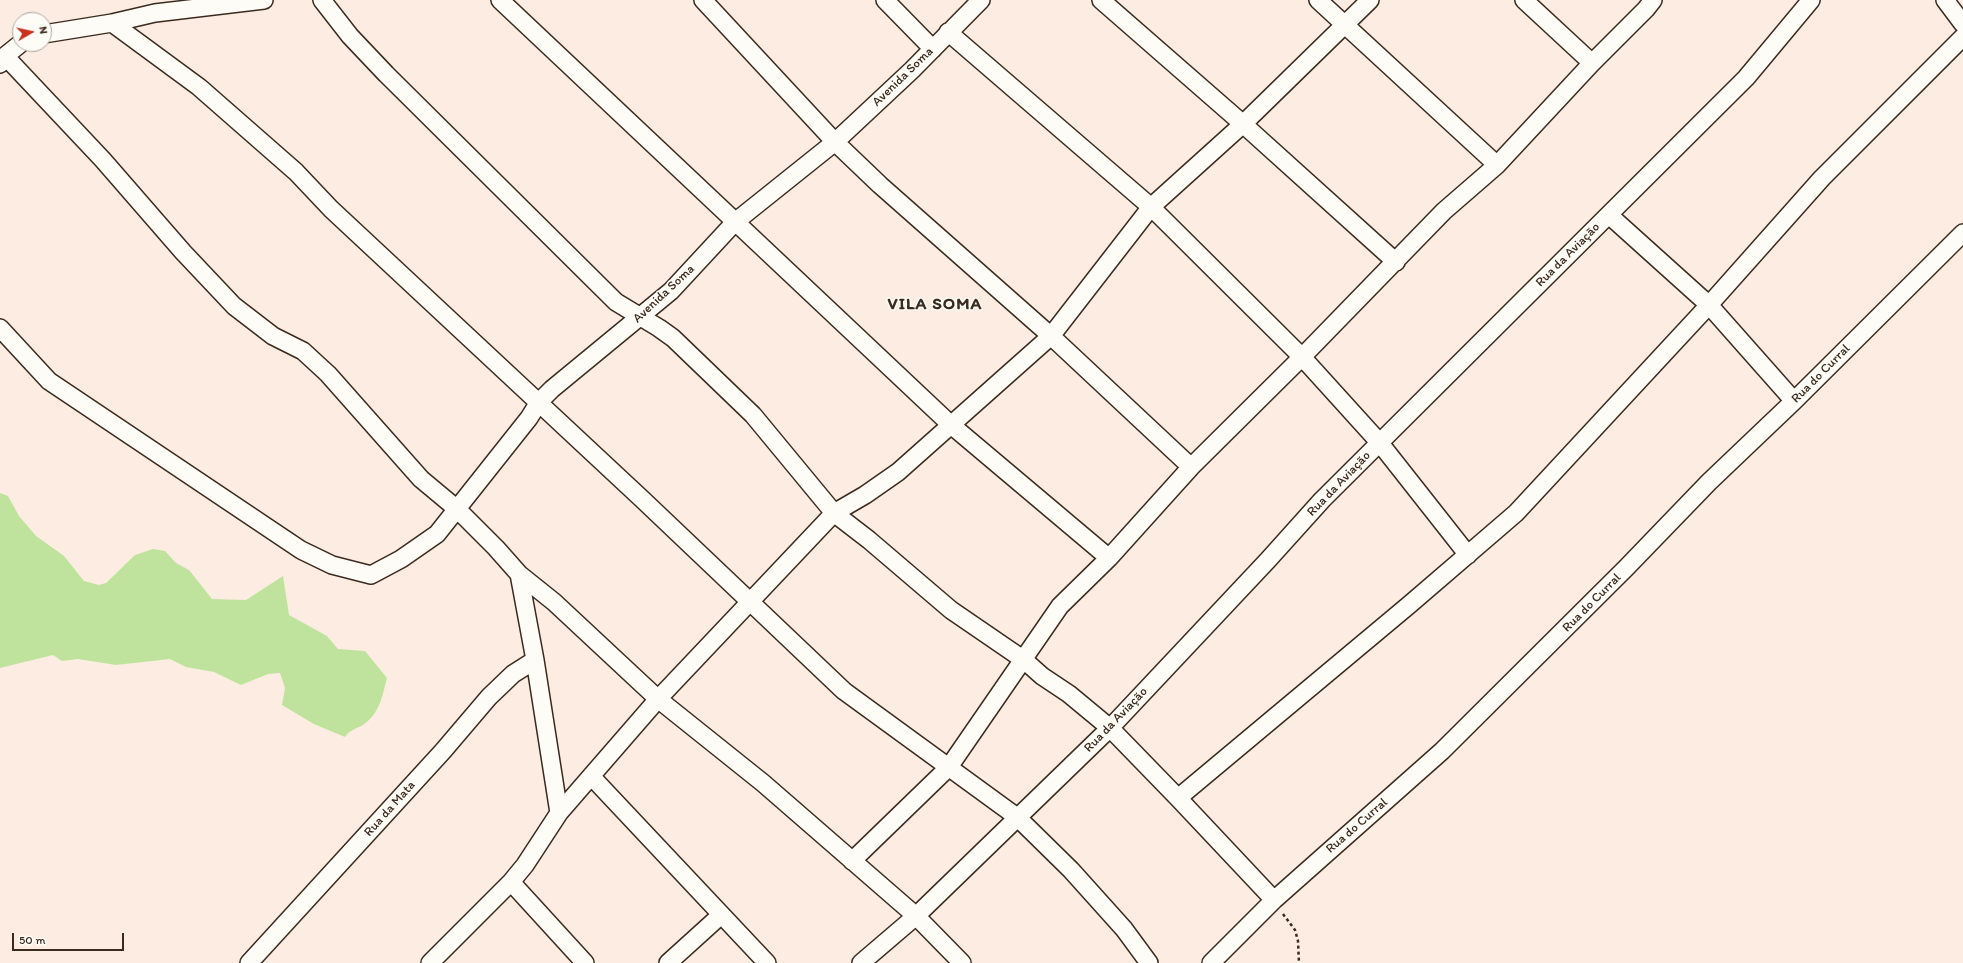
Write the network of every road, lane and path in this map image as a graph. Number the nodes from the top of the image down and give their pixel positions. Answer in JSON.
{"nodes":[{"id":1,"x":264,"y":0,"type":"edge"},
{"id":2,"x":322,"y":0,"type":"edge"},
{"id":3,"x":500,"y":0,"type":"edge"},
{"id":4,"x":703,"y":0,"type":"edge"},
{"id":5,"x":885,"y":0,"type":"edge"},
{"id":6,"x":981,"y":0,"type":"edge"},
{"id":7,"x":1101,"y":0,"type":"edge"},
{"id":8,"x":1318,"y":0,"type":"edge"},
{"id":9,"x":1370,"y":0,"type":"edge"},
{"id":10,"x":1524,"y":0,"type":"edge"},
{"id":11,"x":1653,"y":0,"type":"edge"},
{"id":12,"x":1811,"y":0,"type":"edge"},
{"id":13,"x":1946,"y":0,"type":"edge"},
{"id":14,"x":154,"y":7,"type":"edge"},
{"id":15,"x":112,"y":23,"type":"junction"},
{"id":16,"x":1963,"y":24,"type":"edge"},
{"id":17,"x":1345,"y":25,"type":"junction"},
{"id":18,"x":948,"y":32,"type":"junction"},
{"id":19,"x":52,"y":33,"type":"edge"},
{"id":20,"x":1963,"y":37,"type":"edge"},
{"id":21,"x":933,"y":49,"type":"junction"},
{"id":22,"x":12,"y":52,"type":"edge"},
{"id":23,"x":3,"y":60,"type":"edge"},
{"id":24,"x":1592,"y":63,"type":"junction"},
{"id":25,"x":1243,"y":124,"type":"junction"},
{"id":26,"x":835,"y":142,"type":"junction"},
{"id":27,"x":1497,"y":165,"type":"junction"},
{"id":28,"x":1151,"y":207,"type":"junction"},
{"id":29,"x":1609,"y":215,"type":"junction"},
{"id":30,"x":735,"y":222,"type":"junction"},
{"id":31,"x":1963,"y":232,"type":"edge"},
{"id":32,"x":1396,"y":262,"type":"junction"},
{"id":33,"x":1709,"y":305,"type":"junction"},
{"id":34,"x":639,"y":318,"type":"junction"},
{"id":35,"x":0,"y":328,"type":"edge"},
{"id":36,"x":1051,"y":336,"type":"junction"},
{"id":37,"x":1302,"y":357,"type":"junction"},
{"id":38,"x":1794,"y":401,"type":"junction"},
{"id":39,"x":539,"y":402,"type":"junction"},
{"id":40,"x":950,"y":424,"type":"junction"},
{"id":41,"x":1379,"y":442,"type":"junction"},
{"id":42,"x":1191,"y":466,"type":"junction"},
{"id":43,"x":457,"y":509,"type":"junction"},
{"id":44,"x":834,"y":513,"type":"junction"},
{"id":45,"x":1468,"y":555,"type":"junction"},
{"id":46,"x":1109,"y":558,"type":"junction"},
{"id":47,"x":519,"y":574,"type":"junction"},
{"id":48,"x":750,"y":603,"type":"junction"},
{"id":49,"x":535,"y":660,"type":"junction"},
{"id":50,"x":1024,"y":660,"type":"junction"},
{"id":51,"x":658,"y":699,"type":"junction"},
{"id":52,"x":1110,"y":728,"type":"junction"},
{"id":53,"x":949,"y":767,"type":"junction"},
{"id":54,"x":591,"y":776,"type":"junction"},
{"id":55,"x":1178,"y":798,"type":"junction"},
{"id":56,"x":559,"y":813,"type":"junction"},
{"id":57,"x":1017,"y":817,"type":"junction"},
{"id":58,"x":852,"y":861,"type":"junction"},
{"id":59,"x":510,"y":882,"type":"junction"},
{"id":60,"x":1274,"y":900,"type":"junction"},
{"id":61,"x":721,"y":915,"type":"junction"},
{"id":62,"x":916,"y":916,"type":"junction"},
{"id":63,"x":249,"y":963,"type":"edge"},
{"id":64,"x":430,"y":963,"type":"edge"},
{"id":65,"x":585,"y":963,"type":"edge"},
{"id":66,"x":668,"y":963,"type":"edge"},
{"id":67,"x":767,"y":963,"type":"edge"},
{"id":68,"x":861,"y":963,"type":"edge"},
{"id":69,"x":962,"y":963,"type":"edge"},
{"id":70,"x":1149,"y":963,"type":"edge"},
{"id":71,"x":1211,"y":963,"type":"edge"},
{"id":72,"x":1299,"y":963,"type":"edge"}],
"edges":[{"from":1,"to":14,"type":"street"},
{"from":2,"to":34,"type":"street"},
{"from":3,"to":30,"type":"street"},
{"from":4,"to":26,"type":"street"},
{"from":5,"to":21,"type":"street"},
{"from":6,"to":18,"type":"street","name":"Avenida Soma"},
{"from":7,"to":25,"type":"street"},
{"from":8,"to":17,"type":"street"},
{"from":9,"to":17,"type":"street"},
{"from":10,"to":24,"type":"street"},
{"from":11,"to":24,"type":"street"},
{"from":12,"to":29,"type":"street","name":"Rua da Aviação"},
{"from":13,"to":16,"type":"street"},
{"from":14,"to":15,"type":"street"},
{"from":15,"to":19,"type":"street"},
{"from":15,"to":39,"type":"street"},
{"from":17,"to":25,"type":"street"},
{"from":17,"to":27,"type":"street"},
{"from":18,"to":21,"type":"street","name":"Avenida Soma"},
{"from":18,"to":28,"type":"street"},
{"from":20,"to":33,"type":"street"},
{"from":21,"to":26,"type":"street","name":"Avenida Soma"},
{"from":22,"to":23,"type":"street"},
{"from":23,"to":43,"type":"street"},
{"from":24,"to":27,"type":"street"},
{"from":25,"to":28,"type":"street"},
{"from":25,"to":32,"type":"street"},
{"from":26,"to":30,"type":"street","name":"Avenida Soma"},
{"from":26,"to":36,"type":"street"},
{"from":27,"to":32,"type":"street"},
{"from":28,"to":36,"type":"street"},
{"from":28,"to":37,"type":"street"},
{"from":29,"to":33,"type":"street"},
{"from":29,"to":41,"type":"street","name":"Rua da Aviação"},
{"from":30,"to":34,"type":"street","name":"Avenida Soma"},
{"from":30,"to":40,"type":"street"},
{"from":31,"to":38,"type":"street","name":"Rua do Curral"},
{"from":32,"to":37,"type":"street"},
{"from":33,"to":38,"type":"street"},
{"from":33,"to":45,"type":"street"},
{"from":34,"to":39,"type":"street","name":"Avenida Soma"},
{"from":34,"to":44,"type":"street"},
{"from":35,"to":43,"type":"street","name":"Avenida Soma"},
{"from":36,"to":40,"type":"street"},
{"from":36,"to":42,"type":"street"},
{"from":37,"to":41,"type":"street"},
{"from":37,"to":42,"type":"street"},
{"from":38,"to":60,"type":"street","name":"Rua do Curral"},
{"from":39,"to":43,"type":"street","name":"Avenida Soma"},
{"from":39,"to":48,"type":"street"},
{"from":40,"to":44,"type":"street"},
{"from":40,"to":46,"type":"street"},
{"from":41,"to":45,"type":"street"},
{"from":41,"to":52,"type":"street","name":"Rua da Aviação"},
{"from":42,"to":46,"type":"street"},
{"from":43,"to":47,"type":"street"},
{"from":44,"to":48,"type":"street"},
{"from":44,"to":50,"type":"street"},
{"from":45,"to":55,"type":"street"},
{"from":46,"to":50,"type":"street"},
{"from":47,"to":49,"type":"street"},
{"from":47,"to":51,"type":"street"},
{"from":48,"to":51,"type":"street"},
{"from":48,"to":53,"type":"street"},
{"from":49,"to":56,"type":"street"},
{"from":49,"to":63,"type":"street","name":"Rua da Mata"},
{"from":50,"to":52,"type":"street"},
{"from":50,"to":53,"type":"street"},
{"from":51,"to":54,"type":"street"},
{"from":51,"to":58,"type":"street"},
{"from":52,"to":55,"type":"street"},
{"from":52,"to":57,"type":"street","name":"Rua da Aviação"},
{"from":53,"to":57,"type":"street"},
{"from":53,"to":58,"type":"street"},
{"from":54,"to":56,"type":"street"},
{"from":54,"to":61,"type":"street"},
{"from":55,"to":60,"type":"street"},
{"from":56,"to":59,"type":"street"},
{"from":57,"to":62,"type":"street","name":"Rua da Aviação"},
{"from":57,"to":70,"type":"street"},
{"from":58,"to":62,"type":"street"},
{"from":59,"to":64,"type":"street"},
{"from":59,"to":65,"type":"street"},
{"from":60,"to":71,"type":"street","name":"Rua do Curral"},
{"from":60,"to":72,"type":"path"},
{"from":61,"to":66,"type":"street"},
{"from":61,"to":67,"type":"street"},
{"from":62,"to":68,"type":"street","name":"Rua da Aviação"},
{"from":62,"to":69,"type":"street"}]}
